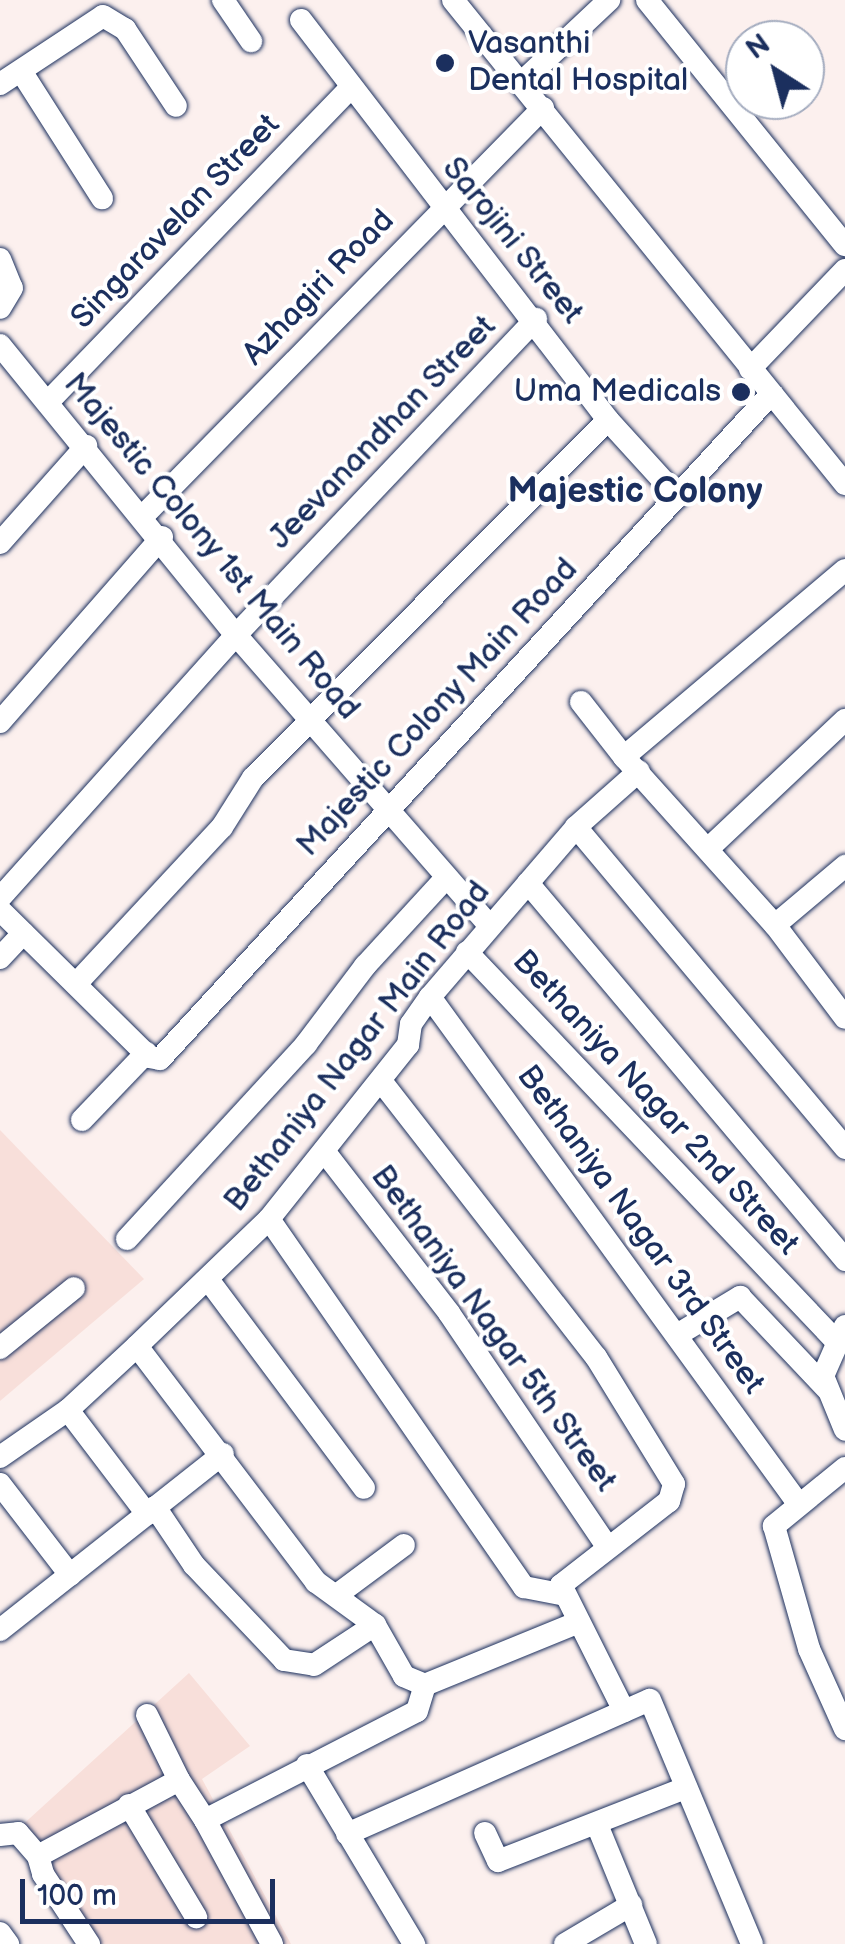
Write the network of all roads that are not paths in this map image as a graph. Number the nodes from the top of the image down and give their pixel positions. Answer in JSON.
{"nodes":[{"id":1,"x":223,"y":0,"type":"edge"},
{"id":2,"x":453,"y":0,"type":"edge"},
{"id":3,"x":609,"y":0,"type":"edge"},
{"id":4,"x":646,"y":0,"type":"edge"},
{"id":5,"x":301,"y":20,"type":"dead end"},
{"id":6,"x":252,"y":41,"type":"dead end"},
{"id":7,"x":20,"y":70,"type":"junction"},
{"id":8,"x":522,"y":82,"type":"junction"},
{"id":9,"x":0,"y":84,"type":"edge"},
{"id":10,"x":350,"y":88,"type":"junction"},
{"id":11,"x":176,"y":106,"type":"dead end"},
{"id":12,"x":542,"y":108,"type":"junction"},
{"id":13,"x":102,"y":198,"type":"dead end"},
{"id":14,"x":442,"y":208,"type":"junction"},
{"id":15,"x":845,"y":244,"type":"edge"},
{"id":16,"x":0,"y":259,"type":"edge"},
{"id":17,"x":845,"y":270,"type":"edge"},
{"id":18,"x":0,"y":308,"type":"edge"},
{"id":19,"x":536,"y":319,"type":"junction"},
{"id":20,"x":3,"y":357,"type":"edge"},
{"id":21,"x":750,"y":369,"type":"junction"},
{"id":22,"x":772,"y":393,"type":"junction"},
{"id":23,"x":48,"y":400,"type":"junction"},
{"id":24,"x":608,"y":420,"type":"junction"},
{"id":25,"x":86,"y":446,"type":"junction"},
{"id":26,"x":845,"y":484,"type":"edge"},
{"id":27,"x":678,"y":497,"type":"junction"},
{"id":28,"x":144,"y":515,"type":"junction"},
{"id":29,"x":162,"y":537,"type":"junction"},
{"id":30,"x":0,"y":543,"type":"edge"},
{"id":31,"x":845,"y":570,"type":"edge"},
{"id":32,"x":236,"y":635,"type":"junction"},
{"id":33,"x":581,"y":702,"type":"dead end"},
{"id":34,"x":310,"y":720,"type":"junction"},
{"id":35,"x":845,"y":720,"type":"edge"},
{"id":36,"x":0,"y":722,"type":"edge"},
{"id":37,"x":631,"y":764,"type":"junction"},
{"id":38,"x":388,"y":807,"type":"junction"},
{"id":39,"x":576,"y":827,"type":"junction"},
{"id":40,"x":709,"y":848,"type":"junction"},
{"id":41,"x":845,"y":866,"type":"edge"},
{"id":42,"x":445,"y":879,"type":"junction"},
{"id":43,"x":528,"y":883,"type":"junction"},
{"id":44,"x":0,"y":898,"type":"edge"},
{"id":45,"x":0,"y":910,"type":"edge"},
{"id":46,"x":775,"y":925,"type":"junction"},
{"id":47,"x":490,"y":926,"type":"junction"},
{"id":48,"x":23,"y":932,"type":"junction"},
{"id":49,"x":468,"y":952,"type":"junction"},
{"id":50,"x":0,"y":958,"type":"edge"},
{"id":51,"x":76,"y":984,"type":"junction"},
{"id":52,"x":430,"y":998,"type":"junction"},
{"id":53,"x":845,"y":1018,"type":"edge"},
{"id":54,"x":147,"y":1055,"type":"junction"},
{"id":55,"x":381,"y":1081,"type":"junction"},
{"id":56,"x":82,"y":1120,"type":"dead end"},
{"id":57,"x":845,"y":1148,"type":"edge"},
{"id":58,"x":324,"y":1151,"type":"junction"},
{"id":59,"x":269,"y":1219,"type":"junction"},
{"id":60,"x":127,"y":1239,"type":"dead end"},
{"id":61,"x":845,"y":1260,"type":"edge"},
{"id":62,"x":210,"y":1282,"type":"junction"},
{"id":63,"x":74,"y":1288,"type":"dead end"},
{"id":64,"x":841,"y":1334,"type":"edge"},
{"id":65,"x":677,"y":1335,"type":"junction"},
{"id":66,"x":137,"y":1346,"type":"junction"},
{"id":67,"x":0,"y":1348,"type":"edge"},
{"id":68,"x":828,"y":1389,"type":"junction"},
{"id":69,"x":68,"y":1410,"type":"junction"},
{"id":70,"x":845,"y":1430,"type":"edge"},
{"id":71,"x":223,"y":1454,"type":"junction"},
{"id":72,"x":0,"y":1457,"type":"edge"},
{"id":73,"x":845,"y":1468,"type":"edge"},
{"id":74,"x":0,"y":1484,"type":"edge"},
{"id":75,"x":364,"y":1488,"type":"dead end"},
{"id":76,"x":797,"y":1502,"type":"junction"},
{"id":77,"x":151,"y":1511,"type":"junction"},
{"id":78,"x":404,"y":1545,"type":"dead end"},
{"id":79,"x":607,"y":1546,"type":"junction"},
{"id":80,"x":70,"y":1575,"type":"junction"},
{"id":81,"x":338,"y":1594,"type":"junction"},
{"id":82,"x":560,"y":1594,"type":"junction"},
{"id":83,"x":579,"y":1622,"type":"junction"},
{"id":84,"x":376,"y":1625,"type":"junction"},
{"id":85,"x":0,"y":1630,"type":"edge"},
{"id":86,"x":425,"y":1685,"type":"junction"},
{"id":87,"x":624,"y":1711,"type":"junction"},
{"id":88,"x":147,"y":1715,"type":"dead end"},
{"id":89,"x":845,"y":1728,"type":"edge"},
{"id":90,"x":307,"y":1766,"type":"junction"},
{"id":91,"x":179,"y":1780,"type":"junction"},
{"id":92,"x":685,"y":1788,"type":"junction"},
{"id":93,"x":129,"y":1805,"type":"junction"},
{"id":94,"x":205,"y":1820,"type":"junction"},
{"id":95,"x":598,"y":1827,"type":"junction"},
{"id":96,"x":486,"y":1833,"type":"dead end"},
{"id":97,"x":0,"y":1834,"type":"edge"},
{"id":98,"x":347,"y":1834,"type":"junction"},
{"id":99,"x":38,"y":1856,"type":"junction"},
{"id":100,"x":632,"y":1905,"type":"junction"},
{"id":101,"x":196,"y":1918,"type":"dead end"},
{"id":102,"x":0,"y":1933,"type":"edge"},
{"id":103,"x":8,"y":1944,"type":"edge"},
{"id":104,"x":89,"y":1944,"type":"edge"},
{"id":105,"x":272,"y":1944,"type":"edge"},
{"id":106,"x":414,"y":1944,"type":"edge"},
{"id":107,"x":564,"y":1944,"type":"edge"},
{"id":108,"x":646,"y":1944,"type":"edge"},
{"id":109,"x":752,"y":1944,"type":"edge"}],
"edges":[{"from":1,"to":6,"type":"street"},
{"from":2,"to":8,"type":"street"},
{"from":3,"to":8,"type":"street"},
{"from":4,"to":15,"type":"street"},
{"from":5,"to":10,"type":"street","name":"Sarojini Street"},
{"from":7,"to":9,"type":"street"},
{"from":7,"to":11,"type":"street"},
{"from":7,"to":13,"type":"street"},
{"from":8,"to":12,"type":"street"},
{"from":10,"to":14,"type":"street","name":"Sarojini Street"},
{"from":10,"to":23,"type":"street","name":"Singaravelan Street"},
{"from":12,"to":14,"type":"street","name":"Azhagiri Road"},
{"from":12,"to":21,"type":"street"},
{"from":14,"to":19,"type":"street","name":"Sarojini Street"},
{"from":14,"to":28,"type":"street","name":"Azhagiri Road"},
{"from":16,"to":18,"type":"street"},
{"from":17,"to":21,"type":"street"},
{"from":19,"to":24,"type":"street","name":"Sarojini Street"},
{"from":19,"to":32,"type":"street","name":"Jeevanandhan Street"},
{"from":20,"to":23,"type":"street","name":"Majestic Colony 1st Main Road"},
{"from":21,"to":22,"type":"street"},
{"from":22,"to":26,"type":"street"},
{"from":22,"to":27,"type":"street","name":"Majestic Colony Main Road"},
{"from":23,"to":25,"type":"street","name":"Majestic Colony 1st Main Road"},
{"from":24,"to":27,"type":"street","name":"Sarojini Street"},
{"from":24,"to":34,"type":"street"},
{"from":25,"to":28,"type":"street","name":"Majestic Colony 1st Main Road"},
{"from":25,"to":30,"type":"street"},
{"from":27,"to":38,"type":"street","name":"Majestic Colony Main Road"},
{"from":28,"to":29,"type":"street","name":"Majestic Colony 1st Main Road"},
{"from":29,"to":32,"type":"street","name":"Majestic Colony 1st Main Road"},
{"from":29,"to":36,"type":"street"},
{"from":31,"to":37,"type":"street","name":"Bethaniya Nagar Main Road"},
{"from":32,"to":34,"type":"street","name":"Majestic Colony 1st Main Road"},
{"from":32,"to":44,"type":"street","name":"Jeevanandhan Street"},
{"from":33,"to":37,"type":"street"},
{"from":34,"to":38,"type":"street","name":"Majestic Colony 1st Main Road"},
{"from":34,"to":51,"type":"street"},
{"from":35,"to":40,"type":"street"},
{"from":37,"to":39,"type":"street","name":"Bethaniya Nagar Main Road"},
{"from":37,"to":40,"type":"street"},
{"from":38,"to":42,"type":"street","name":"Majestic Colony 1st Main Road"},
{"from":38,"to":54,"type":"street","name":"Majestic Colony Main Road"},
{"from":39,"to":43,"type":"street","name":"Bethaniya Nagar Main Road"},
{"from":39,"to":57,"type":"street"},
{"from":40,"to":46,"type":"street"},
{"from":41,"to":46,"type":"street"},
{"from":42,"to":47,"type":"street","name":"Majestic Colony 1st Main Road"},
{"from":42,"to":60,"type":"street"},
{"from":43,"to":47,"type":"street","name":"Bethaniya Nagar Main Road"},
{"from":43,"to":61,"type":"street"},
{"from":45,"to":48,"type":"street"},
{"from":46,"to":53,"type":"street"},
{"from":47,"to":49,"type":"street","name":"Bethaniya Nagar Main Road"},
{"from":48,"to":50,"type":"street"},
{"from":48,"to":51,"type":"street"},
{"from":49,"to":52,"type":"street","name":"Bethaniya Nagar Main Road"},
{"from":49,"to":64,"type":"street","name":"Bethaniya Nagar 2nd Street"},
{"from":51,"to":54,"type":"street"},
{"from":52,"to":55,"type":"street","name":"Bethaniya Nagar Main Road"},
{"from":52,"to":65,"type":"street","name":"Bethaniya Nagar 3rd Street"},
{"from":54,"to":56,"type":"street","name":"Majestic Colony Main Road"},
{"from":55,"to":58,"type":"street","name":"Bethaniya Nagar Main Road"},
{"from":55,"to":79,"type":"street"},
{"from":58,"to":59,"type":"street","name":"Bethaniya Nagar Main Road"},
{"from":58,"to":79,"type":"street","name":"Bethaniya Nagar 5th Street"},
{"from":59,"to":62,"type":"street","name":"Bethaniya Nagar Main Road"},
{"from":59,"to":82,"type":"street"},
{"from":62,"to":66,"type":"street","name":"Bethaniya Nagar Main Road"},
{"from":62,"to":75,"type":"street"},
{"from":63,"to":67,"type":"street"},
{"from":64,"to":68,"type":"street"},
{"from":65,"to":68,"type":"street"},
{"from":65,"to":76,"type":"street","name":"Bethaniya Nagar 3rd Street"},
{"from":66,"to":69,"type":"street","name":"Bethaniya Nagar Main Road"},
{"from":66,"to":71,"type":"street"},
{"from":68,"to":70,"type":"street"},
{"from":69,"to":72,"type":"street","name":"Bethaniya Nagar Main Road"},
{"from":69,"to":77,"type":"street"},
{"from":71,"to":77,"type":"street"},
{"from":71,"to":81,"type":"street"},
{"from":73,"to":76,"type":"street"},
{"from":74,"to":80,"type":"street"},
{"from":76,"to":89,"type":"street"},
{"from":77,"to":80,"type":"street"},
{"from":77,"to":84,"type":"street"},
{"from":78,"to":81,"type":"street"},
{"from":79,"to":82,"type":"street"},
{"from":80,"to":85,"type":"street"},
{"from":81,"to":84,"type":"street"},
{"from":82,"to":83,"type":"street"},
{"from":83,"to":86,"type":"street"},
{"from":83,"to":87,"type":"street"},
{"from":84,"to":86,"type":"street"},
{"from":86,"to":90,"type":"street"},
{"from":87,"to":92,"type":"street"},
{"from":87,"to":98,"type":"street"},
{"from":88,"to":91,"type":"street"},
{"from":90,"to":94,"type":"street"},
{"from":90,"to":98,"type":"street"},
{"from":91,"to":93,"type":"street"},
{"from":91,"to":94,"type":"street"},
{"from":92,"to":95,"type":"street"},
{"from":92,"to":109,"type":"street"},
{"from":93,"to":99,"type":"street"},
{"from":93,"to":101,"type":"street"},
{"from":94,"to":105,"type":"street"},
{"from":95,"to":96,"type":"street"},
{"from":95,"to":100,"type":"street"},
{"from":97,"to":99,"type":"street"},
{"from":98,"to":106,"type":"street"},
{"from":99,"to":104,"type":"street"},
{"from":100,"to":107,"type":"street"},
{"from":100,"to":108,"type":"street"},
{"from":102,"to":103,"type":"street"}]}
